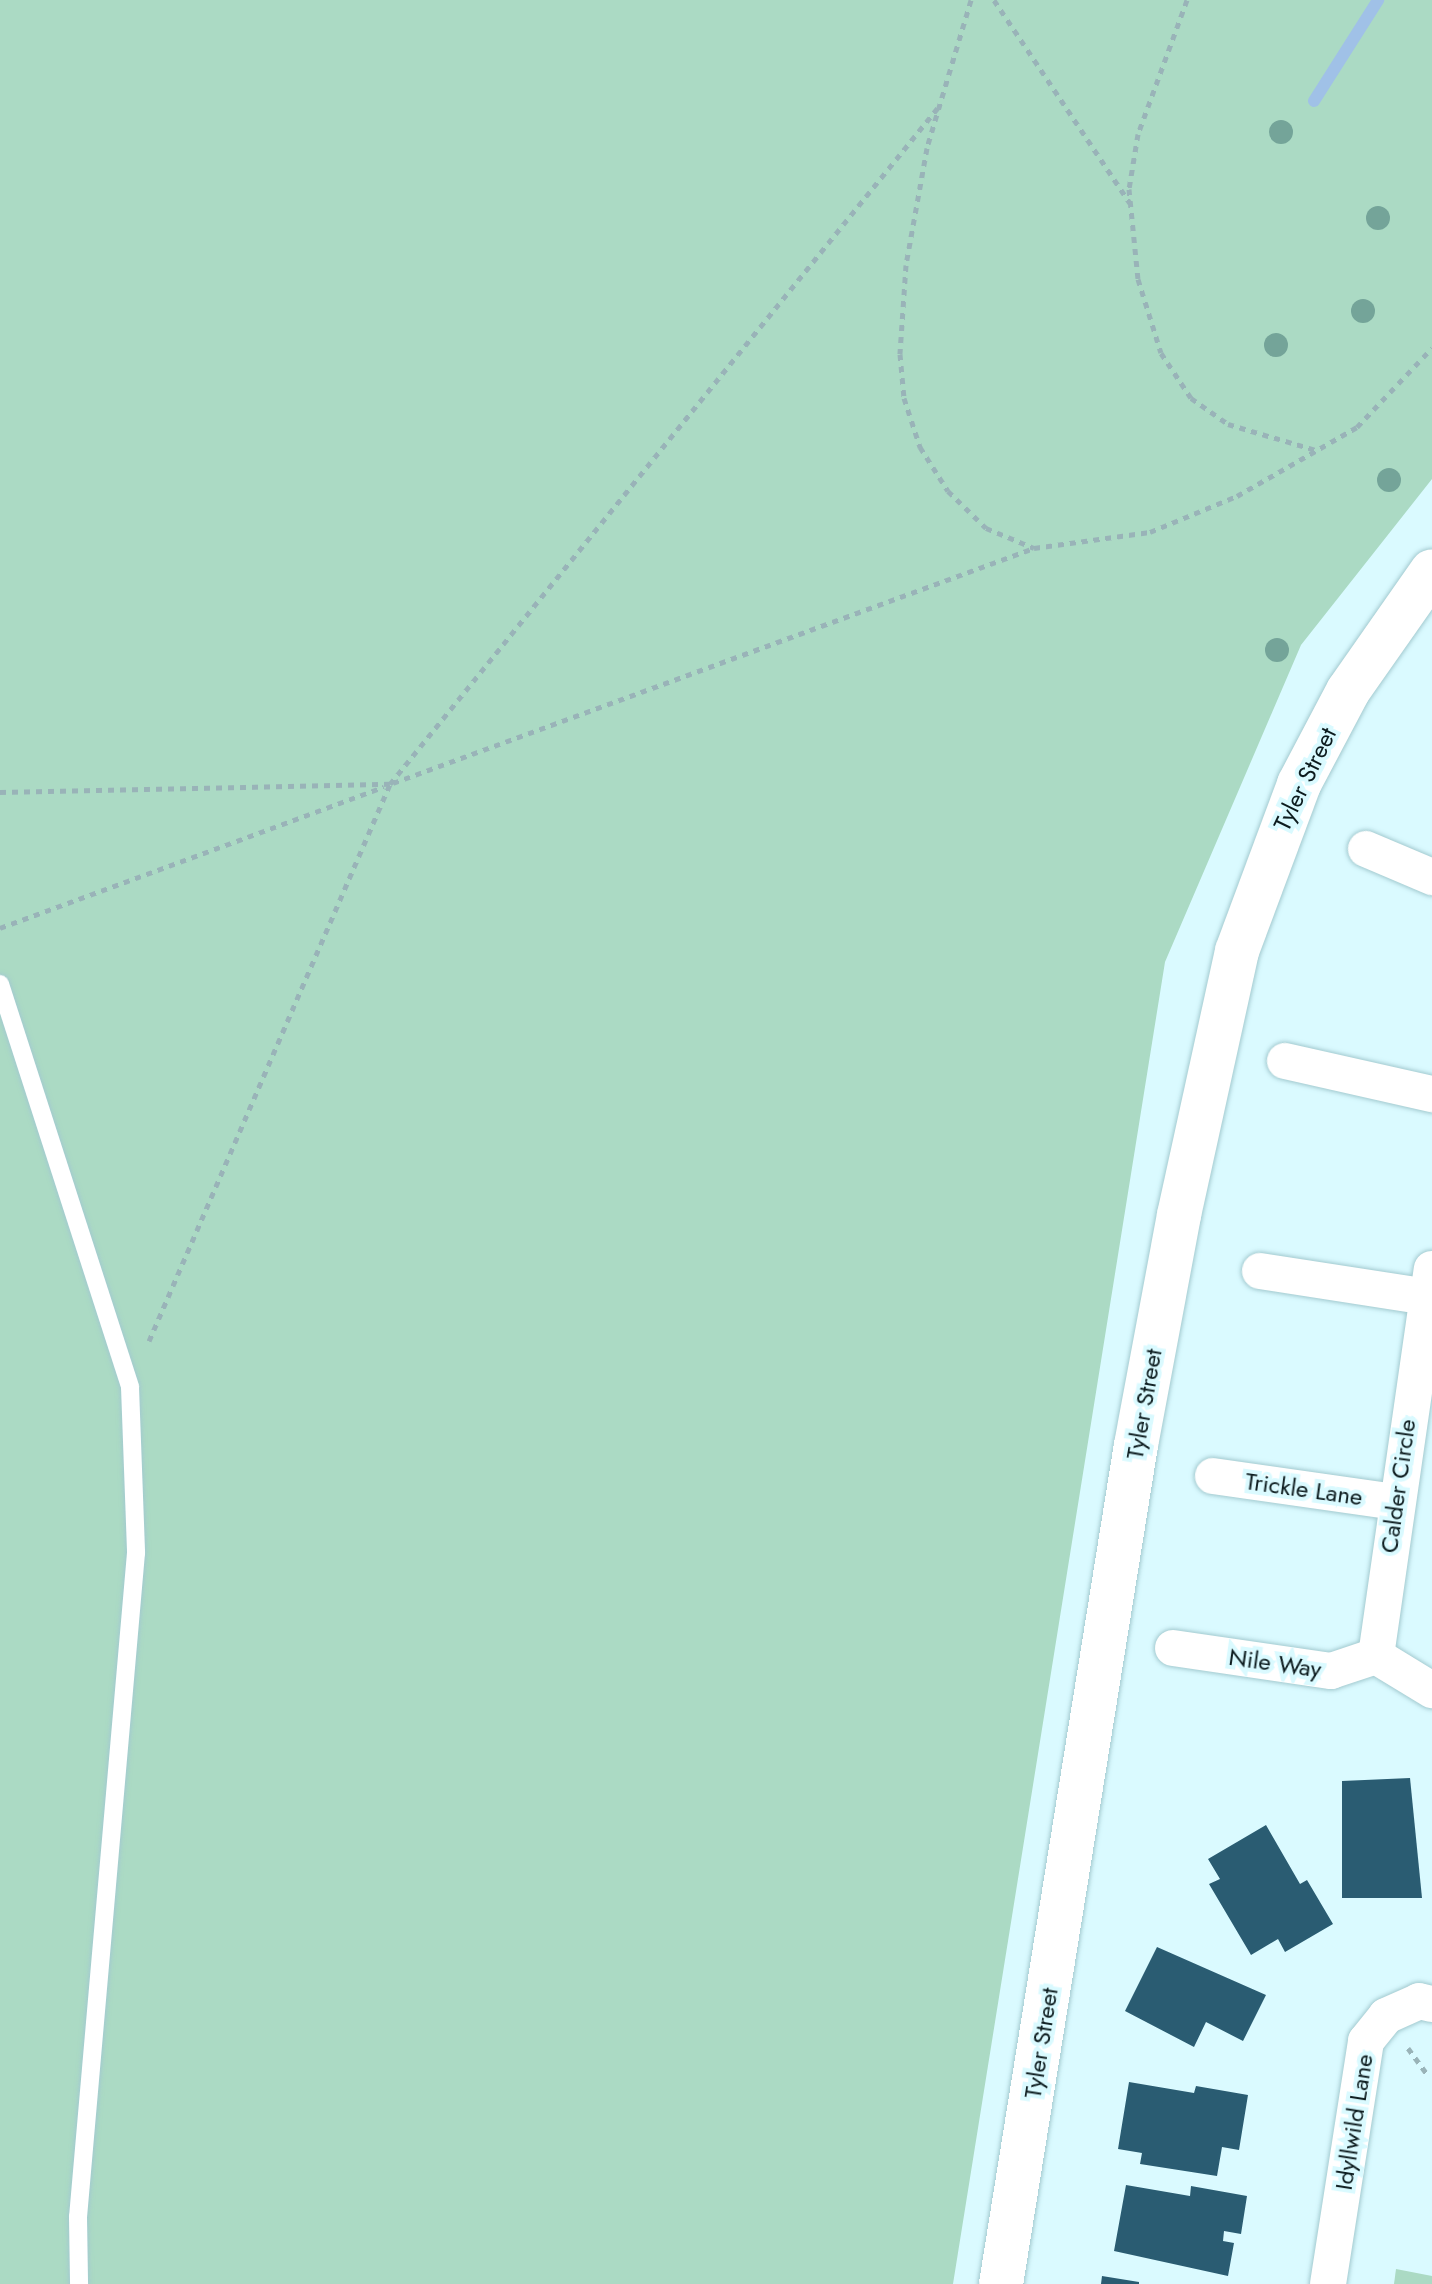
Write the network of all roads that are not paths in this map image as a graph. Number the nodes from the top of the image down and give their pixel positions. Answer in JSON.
{"nodes":[{"id":1,"x":1432,"y":571,"type":"edge"},
{"id":2,"x":1366,"y":849,"type":"dead end"},
{"id":3,"x":1432,"y":877,"type":"edge"},
{"id":4,"x":0,"y":984,"type":"edge"},
{"id":5,"x":1285,"y":1061,"type":"dead end"},
{"id":6,"x":1432,"y":1094,"type":"edge"},
{"id":7,"x":1260,"y":1271,"type":"dead end"},
{"id":8,"x":1429,"y":1283,"type":"edge"},
{"id":9,"x":1213,"y":1476,"type":"dead end"},
{"id":10,"x":1395,"y":1502,"type":"junction"},
{"id":11,"x":1173,"y":1648,"type":"dead end"},
{"id":12,"x":1376,"y":1656,"type":"junction"},
{"id":13,"x":1432,"y":1690,"type":"edge"},
{"id":14,"x":1432,"y":2004,"type":"edge"},
{"id":15,"x":79,"y":2284,"type":"edge"},
{"id":16,"x":1001,"y":2284,"type":"edge"},
{"id":17,"x":1328,"y":2284,"type":"edge"}],
"edges":[{"from":1,"to":16,"type":"main road","name":"Tyler Street"},
{"from":2,"to":3,"type":"street"},
{"from":4,"to":15,"type":"lane"},
{"from":5,"to":6,"type":"street"},
{"from":7,"to":8,"type":"street"},
{"from":8,"to":10,"type":"street","name":"Calder Circle"},
{"from":9,"to":10,"type":"street","name":"Trickle Lane"},
{"from":10,"to":12,"type":"street","name":"Calder Circle"},
{"from":11,"to":12,"type":"street","name":"Nile Way"},
{"from":12,"to":13,"type":"street"},
{"from":14,"to":17,"type":"street","name":"Idyllwild Lane"}]}
